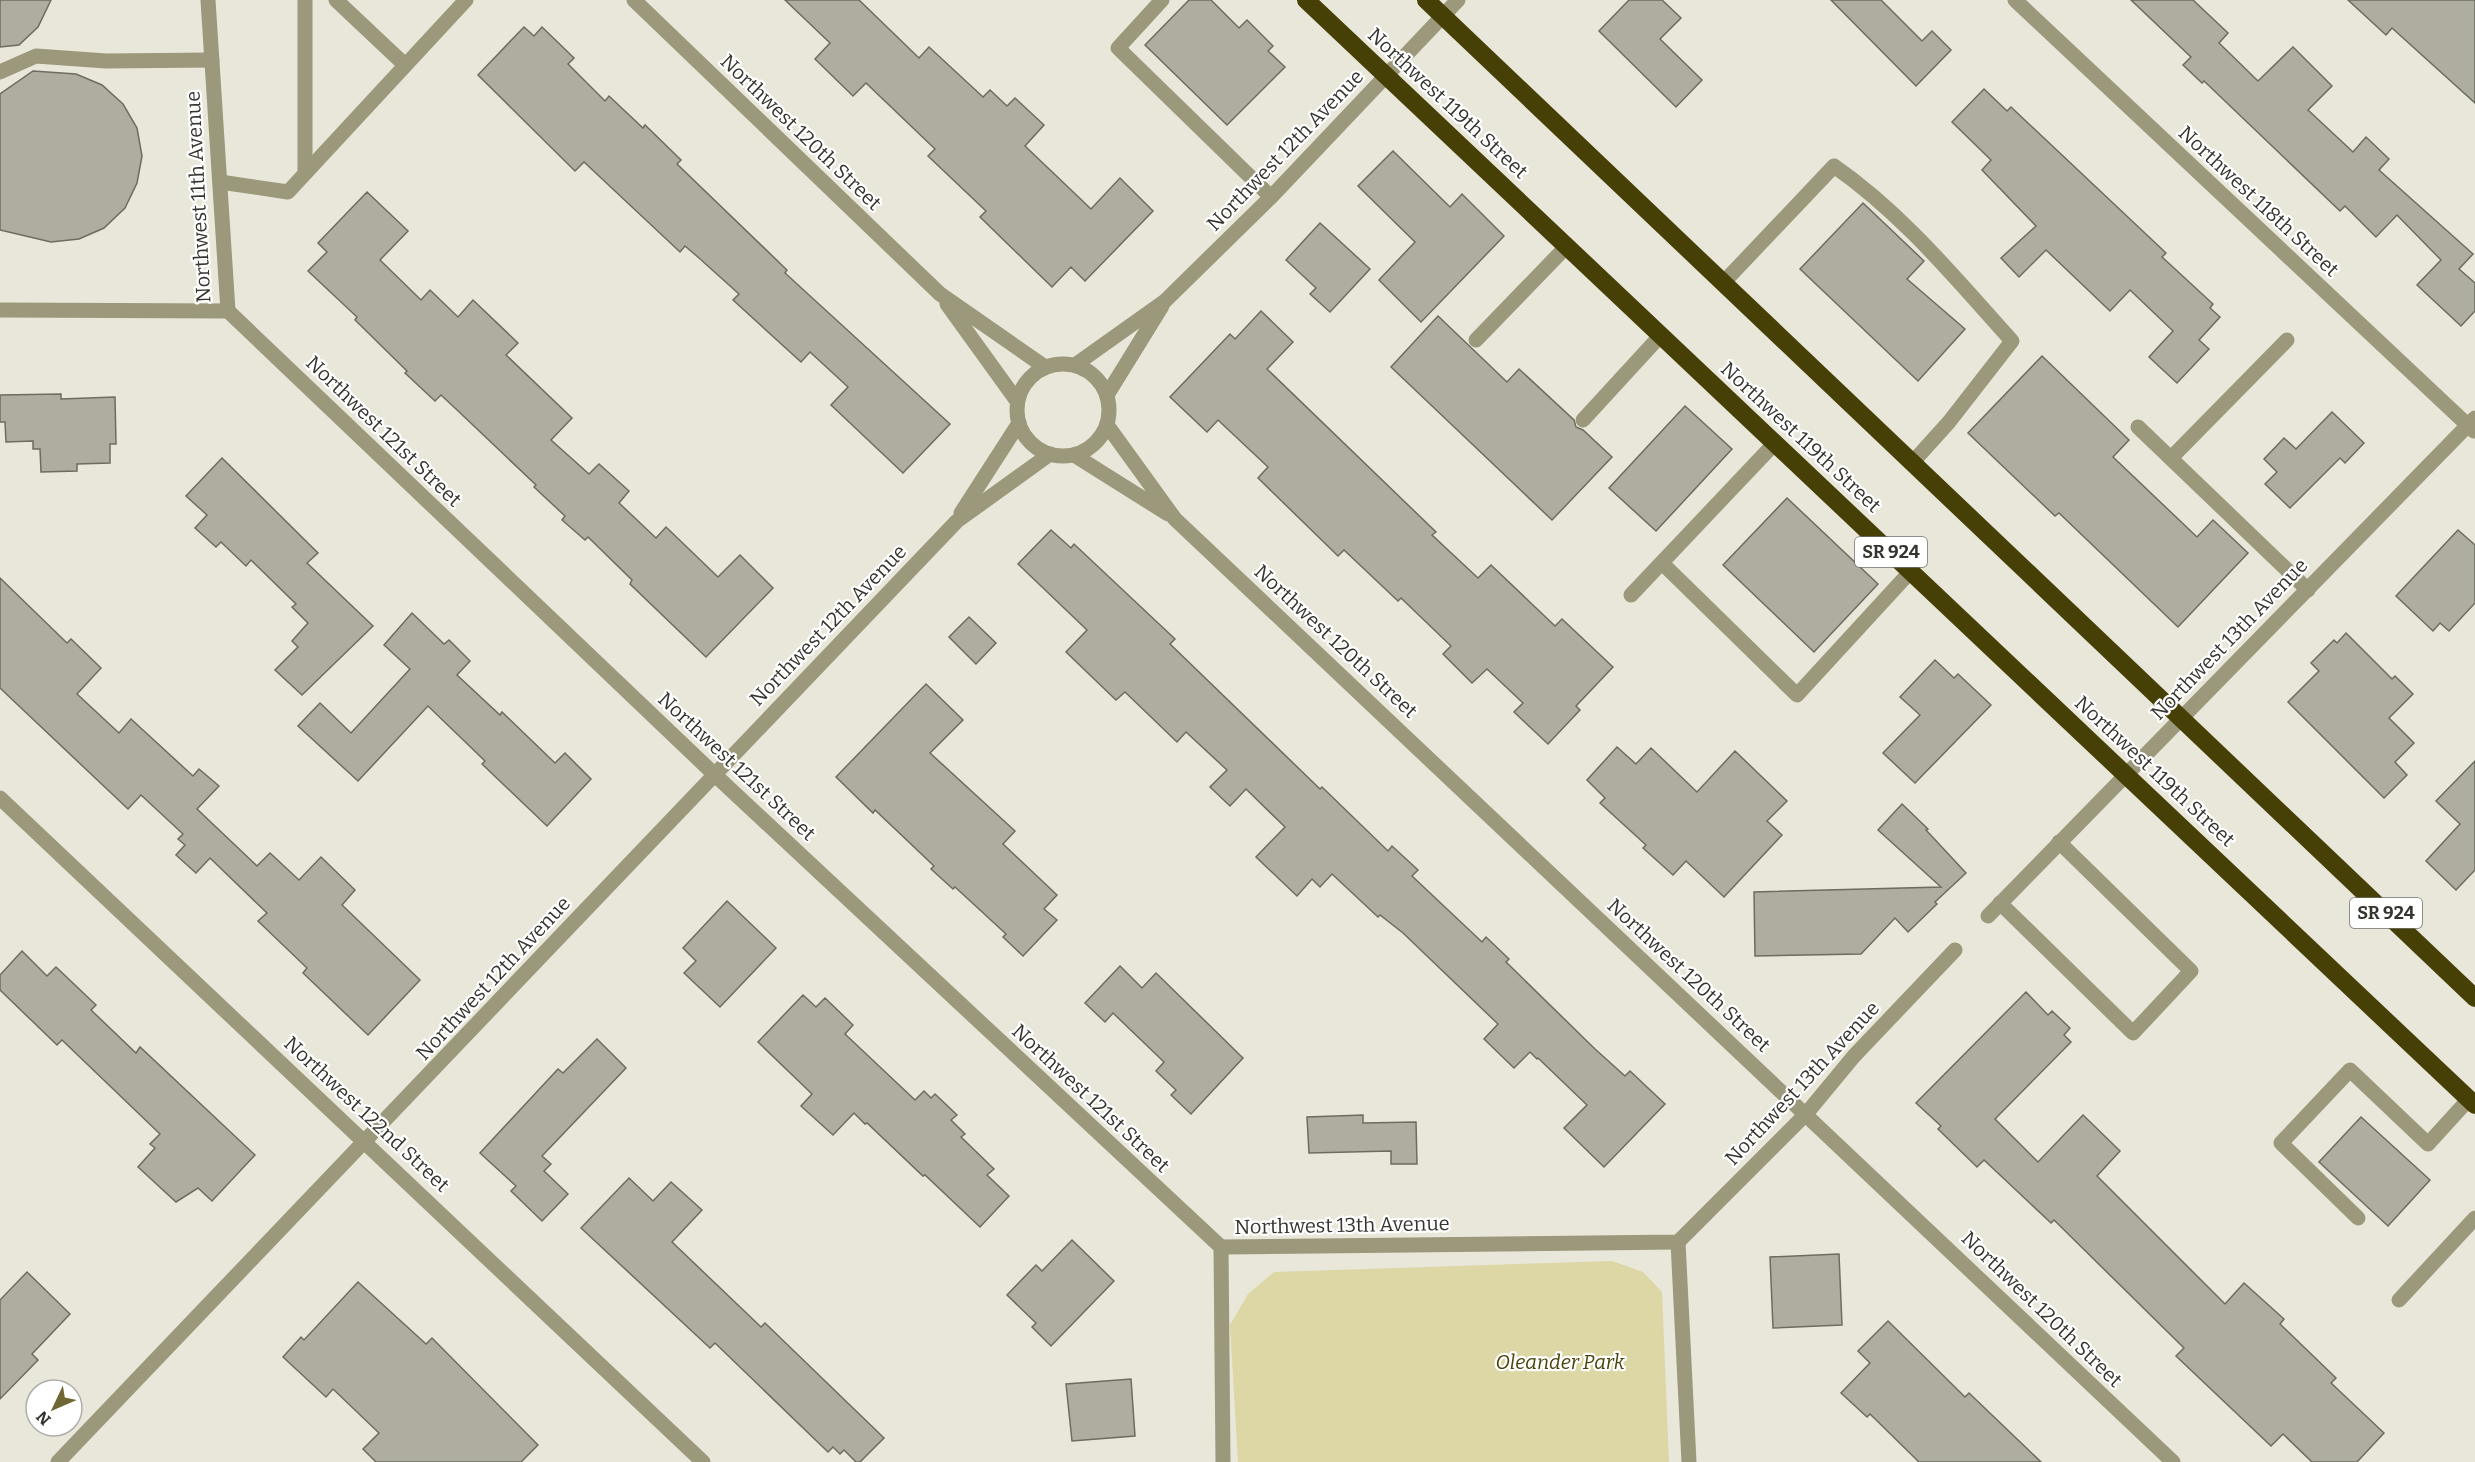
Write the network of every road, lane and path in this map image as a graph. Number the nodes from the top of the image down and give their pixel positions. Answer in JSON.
{"nodes":[{"id":1,"x":208,"y":0,"type":"edge"},
{"id":2,"x":305,"y":0,"type":"edge"},
{"id":3,"x":336,"y":0,"type":"edge"},
{"id":4,"x":466,"y":0,"type":"edge"},
{"id":5,"x":633,"y":0,"type":"edge"},
{"id":6,"x":1162,"y":0,"type":"edge"},
{"id":7,"x":1306,"y":0,"type":"edge"},
{"id":8,"x":1426,"y":0,"type":"edge"},
{"id":9,"x":1458,"y":0,"type":"edge"},
{"id":10,"x":2015,"y":0,"type":"edge"},
{"id":11,"x":1443,"y":16,"type":"junction"},
{"id":12,"x":212,"y":60,"type":"junction"},
{"id":13,"x":405,"y":65,"type":"junction"},
{"id":14,"x":0,"y":72,"type":"edge"},
{"id":15,"x":1385,"y":75,"type":"junction"},
{"id":16,"x":305,"y":173,"type":"junction"},
{"id":17,"x":220,"y":182,"type":"junction"},
{"id":18,"x":1271,"y":197,"type":"junction"},
{"id":19,"x":1567,"y":246,"type":"junction"},
{"id":20,"x":1723,"y":282,"type":"junction"},
{"id":21,"x":940,"y":294,"type":"junction"},
{"id":22,"x":1165,"y":301,"type":"junction"},
{"id":23,"x":0,"y":310,"type":"edge"},
{"id":24,"x":228,"y":311,"type":"junction"},
{"id":25,"x":1661,"y":335,"type":"junction"},
{"id":26,"x":1476,"y":340,"type":"dead end"},
{"id":27,"x":2287,"y":340,"type":"dead end"},
{"id":28,"x":1075,"y":365,"type":"junction"},
{"id":29,"x":1045,"y":367,"type":"junction"},
{"id":30,"x":1107,"y":395,"type":"junction"},
{"id":31,"x":1017,"y":400,"type":"junction"},
{"id":32,"x":1583,"y":420,"type":"dead end"},
{"id":33,"x":1019,"y":423,"type":"junction"},
{"id":34,"x":1107,"y":425,"type":"junction"},
{"id":35,"x":2473,"y":425,"type":"edge"},
{"id":36,"x":2138,"y":427,"type":"dead end"},
{"id":37,"x":1775,"y":443,"type":"junction"},
{"id":38,"x":1050,"y":454,"type":"junction"},
{"id":39,"x":1074,"y":455,"type":"junction"},
{"id":40,"x":2171,"y":458,"type":"junction"},
{"id":41,"x":1912,"y":463,"type":"junction"},
{"id":42,"x":1175,"y":519,"type":"junction"},
{"id":43,"x":957,"y":521,"type":"junction"},
{"id":44,"x":1662,"y":563,"type":"junction"},
{"id":45,"x":1911,"y":571,"type":"junction"},
{"id":46,"x":2308,"y":590,"type":"junction"},
{"id":47,"x":1631,"y":595,"type":"dead end"},
{"id":48,"x":2181,"y":720,"type":"junction"},
{"id":49,"x":2125,"y":773,"type":"junction"},
{"id":50,"x":714,"y":774,"type":"junction"},
{"id":51,"x":0,"y":798,"type":"edge"},
{"id":52,"x":2059,"y":842,"type":"junction"},
{"id":53,"x":2000,"y":903,"type":"junction"},
{"id":54,"x":1988,"y":916,"type":"dead end"},
{"id":55,"x":1955,"y":950,"type":"dead end"},
{"id":56,"x":2475,"y":998,"type":"edge"},
{"id":57,"x":2472,"y":1102,"type":"edge"},
{"id":58,"x":1806,"y":1114,"type":"junction"},
{"id":59,"x":366,"y":1142,"type":"junction"},
{"id":60,"x":2358,"y":1218,"type":"dead end"},
{"id":61,"x":2472,"y":1228,"type":"edge"},
{"id":62,"x":1678,"y":1242,"type":"junction"},
{"id":63,"x":1221,"y":1247,"type":"junction"},
{"id":64,"x":2399,"y":1300,"type":"dead end"},
{"id":65,"x":58,"y":1462,"type":"edge"},
{"id":66,"x":703,"y":1462,"type":"edge"},
{"id":67,"x":1223,"y":1462,"type":"edge"},
{"id":68,"x":1689,"y":1462,"type":"edge"},
{"id":69,"x":2173,"y":1462,"type":"edge"}],
"edges":[{"from":1,"to":12,"type":"street","name":"Northwest 11th Avenue"},
{"from":2,"to":16,"type":"street"},
{"from":3,"to":13,"type":"street"},
{"from":4,"to":13,"type":"street"},
{"from":5,"to":21,"type":"street","name":"Northwest 120th Street"},
{"from":6,"to":18,"type":"street"},
{"from":7,"to":15,"type":"highway","name":"Northwest 119th Street","number":"SR 924"},
{"from":8,"to":11,"type":"highway","number":"SR 924"},
{"from":9,"to":11,"type":"street","name":"Northwest 12th Avenue"},
{"from":10,"to":35,"type":"street","name":"Northwest 118th Street"},
{"from":11,"to":15,"type":"street","name":"Northwest 12th Avenue"},
{"from":11,"to":20,"type":"highway","number":"SR 924"},
{"from":12,"to":14,"type":"street"},
{"from":12,"to":17,"type":"street","name":"Northwest 11th Avenue"},
{"from":13,"to":16,"type":"street"},
{"from":15,"to":18,"type":"street","name":"Northwest 12th Avenue"},
{"from":15,"to":19,"type":"highway","name":"Northwest 119th Street","number":"SR 924"},
{"from":16,"to":17,"type":"street"},
{"from":17,"to":24,"type":"street","name":"Northwest 11th Avenue"},
{"from":18,"to":22,"type":"street","name":"Northwest 12th Avenue"},
{"from":19,"to":25,"type":"highway","name":"Northwest 119th Street","number":"SR 924"},
{"from":19,"to":26,"type":"street"},
{"from":20,"to":41,"type":"highway","number":"SR 924"},
{"from":20,"to":41,"type":"street"},
{"from":21,"to":29,"type":"street","name":"Northwest 120th Street"},
{"from":21,"to":31,"type":"street","name":"Northwest 120th Street"},
{"from":22,"to":28,"type":"street","name":"Northwest 12th Avenue"},
{"from":22,"to":30,"type":"street","name":"Northwest 12th Avenue"},
{"from":23,"to":24,"type":"street","name":"Northwest 11th Avenue"},
{"from":24,"to":50,"type":"street","name":"Northwest 121st Street"},
{"from":25,"to":32,"type":"street"},
{"from":25,"to":37,"type":"highway","name":"Northwest 119th Street","number":"SR 924"},
{"from":27,"to":40,"type":"street"},
{"from":28,"to":29,"type":"street"},
{"from":28,"to":30,"type":"street"},
{"from":29,"to":31,"type":"street"},
{"from":30,"to":34,"type":"street"},
{"from":31,"to":33,"type":"street"},
{"from":33,"to":38,"type":"street"},
{"from":33,"to":43,"type":"street","name":"Northwest 12th Avenue"},
{"from":34,"to":39,"type":"street"},
{"from":34,"to":42,"type":"street","name":"Northwest 120th Street"},
{"from":35,"to":46,"type":"street","name":"Northwest 13th Avenue"},
{"from":36,"to":40,"type":"street"},
{"from":37,"to":44,"type":"street"},
{"from":37,"to":45,"type":"highway","name":"Northwest 119th Street","number":"SR 924"},
{"from":38,"to":39,"type":"street"},
{"from":38,"to":43,"type":"street","name":"Northwest 12th Avenue"},
{"from":39,"to":42,"type":"street","name":"Northwest 120th Street"},
{"from":40,"to":46,"type":"street"},
{"from":41,"to":48,"type":"highway","number":"SR 924"},
{"from":42,"to":58,"type":"street","name":"Northwest 120th Street"},
{"from":43,"to":50,"type":"street","name":"Northwest 12th Avenue"},
{"from":44,"to":45,"type":"street"},
{"from":44,"to":47,"type":"street"},
{"from":45,"to":49,"type":"highway","name":"Northwest 119th Street","number":"SR 924"},
{"from":46,"to":48,"type":"street","name":"Northwest 13th Avenue"},
{"from":48,"to":49,"type":"street","name":"Northwest 13th Avenue"},
{"from":48,"to":56,"type":"highway","number":"SR 924"},
{"from":49,"to":52,"type":"street","name":"Northwest 13th Avenue"},
{"from":49,"to":57,"type":"highway","name":"Northwest 119th Street","number":"SR 924"},
{"from":50,"to":59,"type":"street","name":"Northwest 12th Avenue"},
{"from":50,"to":63,"type":"street","name":"Northwest 121st Street"},
{"from":51,"to":59,"type":"street","name":"Northwest 122nd Street"},
{"from":52,"to":53,"type":"street","name":"Northwest 13th Avenue"},
{"from":52,"to":53,"type":"street"},
{"from":53,"to":54,"type":"street","name":"Northwest 13th Avenue"},
{"from":55,"to":58,"type":"street","name":"Northwest 13th Avenue"},
{"from":57,"to":60,"type":"street"},
{"from":58,"to":62,"type":"street","name":"Northwest 13th Avenue"},
{"from":58,"to":69,"type":"street","name":"Northwest 120th Street"},
{"from":59,"to":65,"type":"street","name":"Northwest 12th Avenue"},
{"from":59,"to":66,"type":"street","name":"Northwest 122nd Street"},
{"from":61,"to":64,"type":"street"},
{"from":62,"to":63,"type":"street","name":"Northwest 13th Avenue"},
{"from":62,"to":68,"type":"street"},
{"from":63,"to":67,"type":"street","name":"Northwest 13th Avenue"}]}
